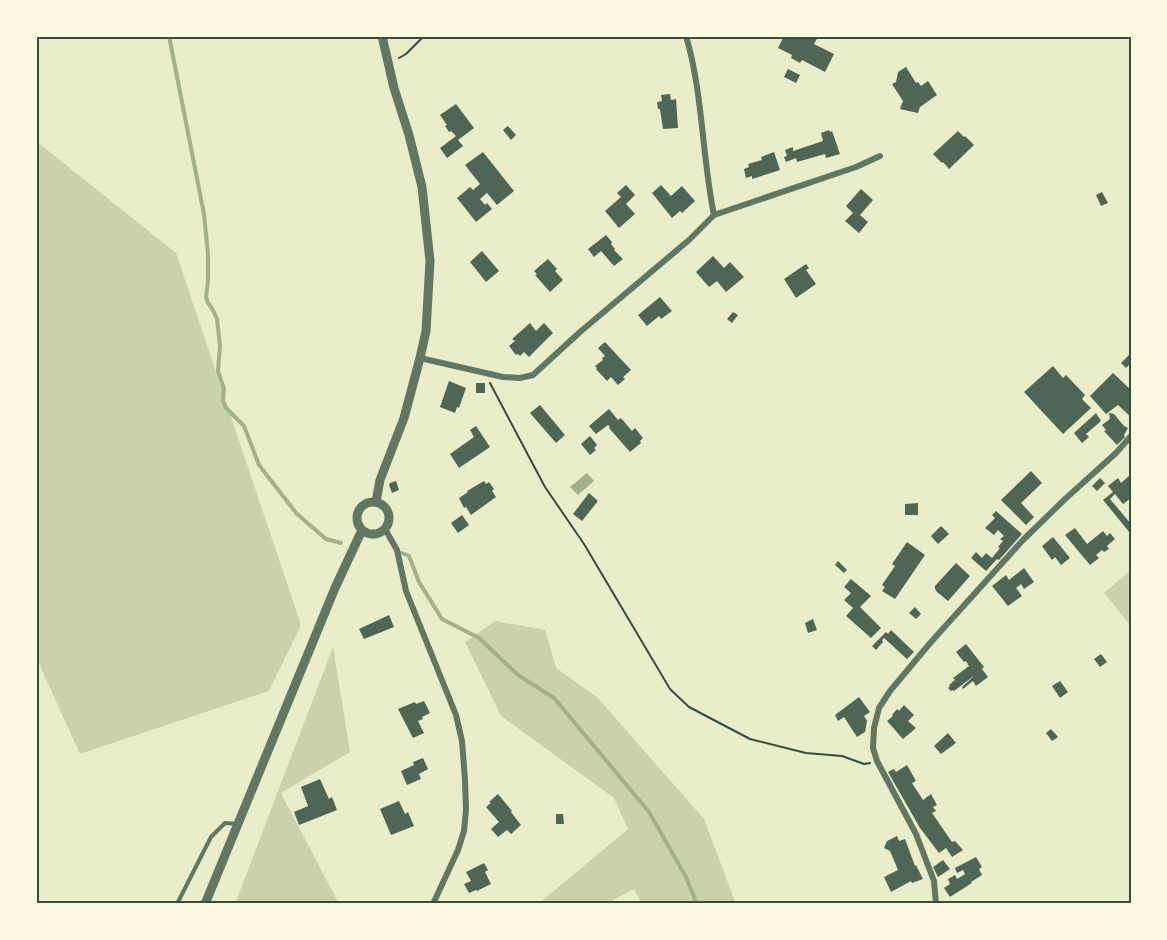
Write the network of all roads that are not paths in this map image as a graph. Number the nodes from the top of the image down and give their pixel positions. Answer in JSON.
{"nodes":[{"id":1,"x":382,"y":36,"type":"edge"},
{"id":2,"x":686,"y":36,"type":"edge"},
{"id":3,"x":880,"y":156,"type":"dead end"},
{"id":4,"x":714,"y":215,"type":"junction"},
{"id":5,"x":420,"y":358,"type":"junction"},
{"id":6,"x":1131,"y":436,"type":"edge"},
{"id":7,"x":376,"y":502,"type":"junction"},
{"id":8,"x":385,"y":529,"type":"junction"},
{"id":9,"x":362,"y":530,"type":"junction"},
{"id":10,"x":238,"y":824,"type":"junction"},
{"id":11,"x":177,"y":904,"type":"edge"},
{"id":12,"x":205,"y":904,"type":"edge"},
{"id":13,"x":434,"y":904,"type":"edge"},
{"id":14,"x":936,"y":904,"type":"edge"}],
"edges":[{"from":1,"to":5,"type":"street"},
{"from":2,"to":4,"type":"street"},
{"from":3,"to":4,"type":"street"},
{"from":4,"to":5,"type":"street"},
{"from":5,"to":7,"type":"street"},
{"from":6,"to":14,"type":"street"},
{"from":7,"to":8,"type":"street"},
{"from":7,"to":9,"type":"street"},
{"from":8,"to":9,"type":"street"},
{"from":8,"to":13,"type":"street"},
{"from":9,"to":10,"type":"street"},
{"from":10,"to":11,"type":"lane"},
{"from":10,"to":12,"type":"street"}]}
